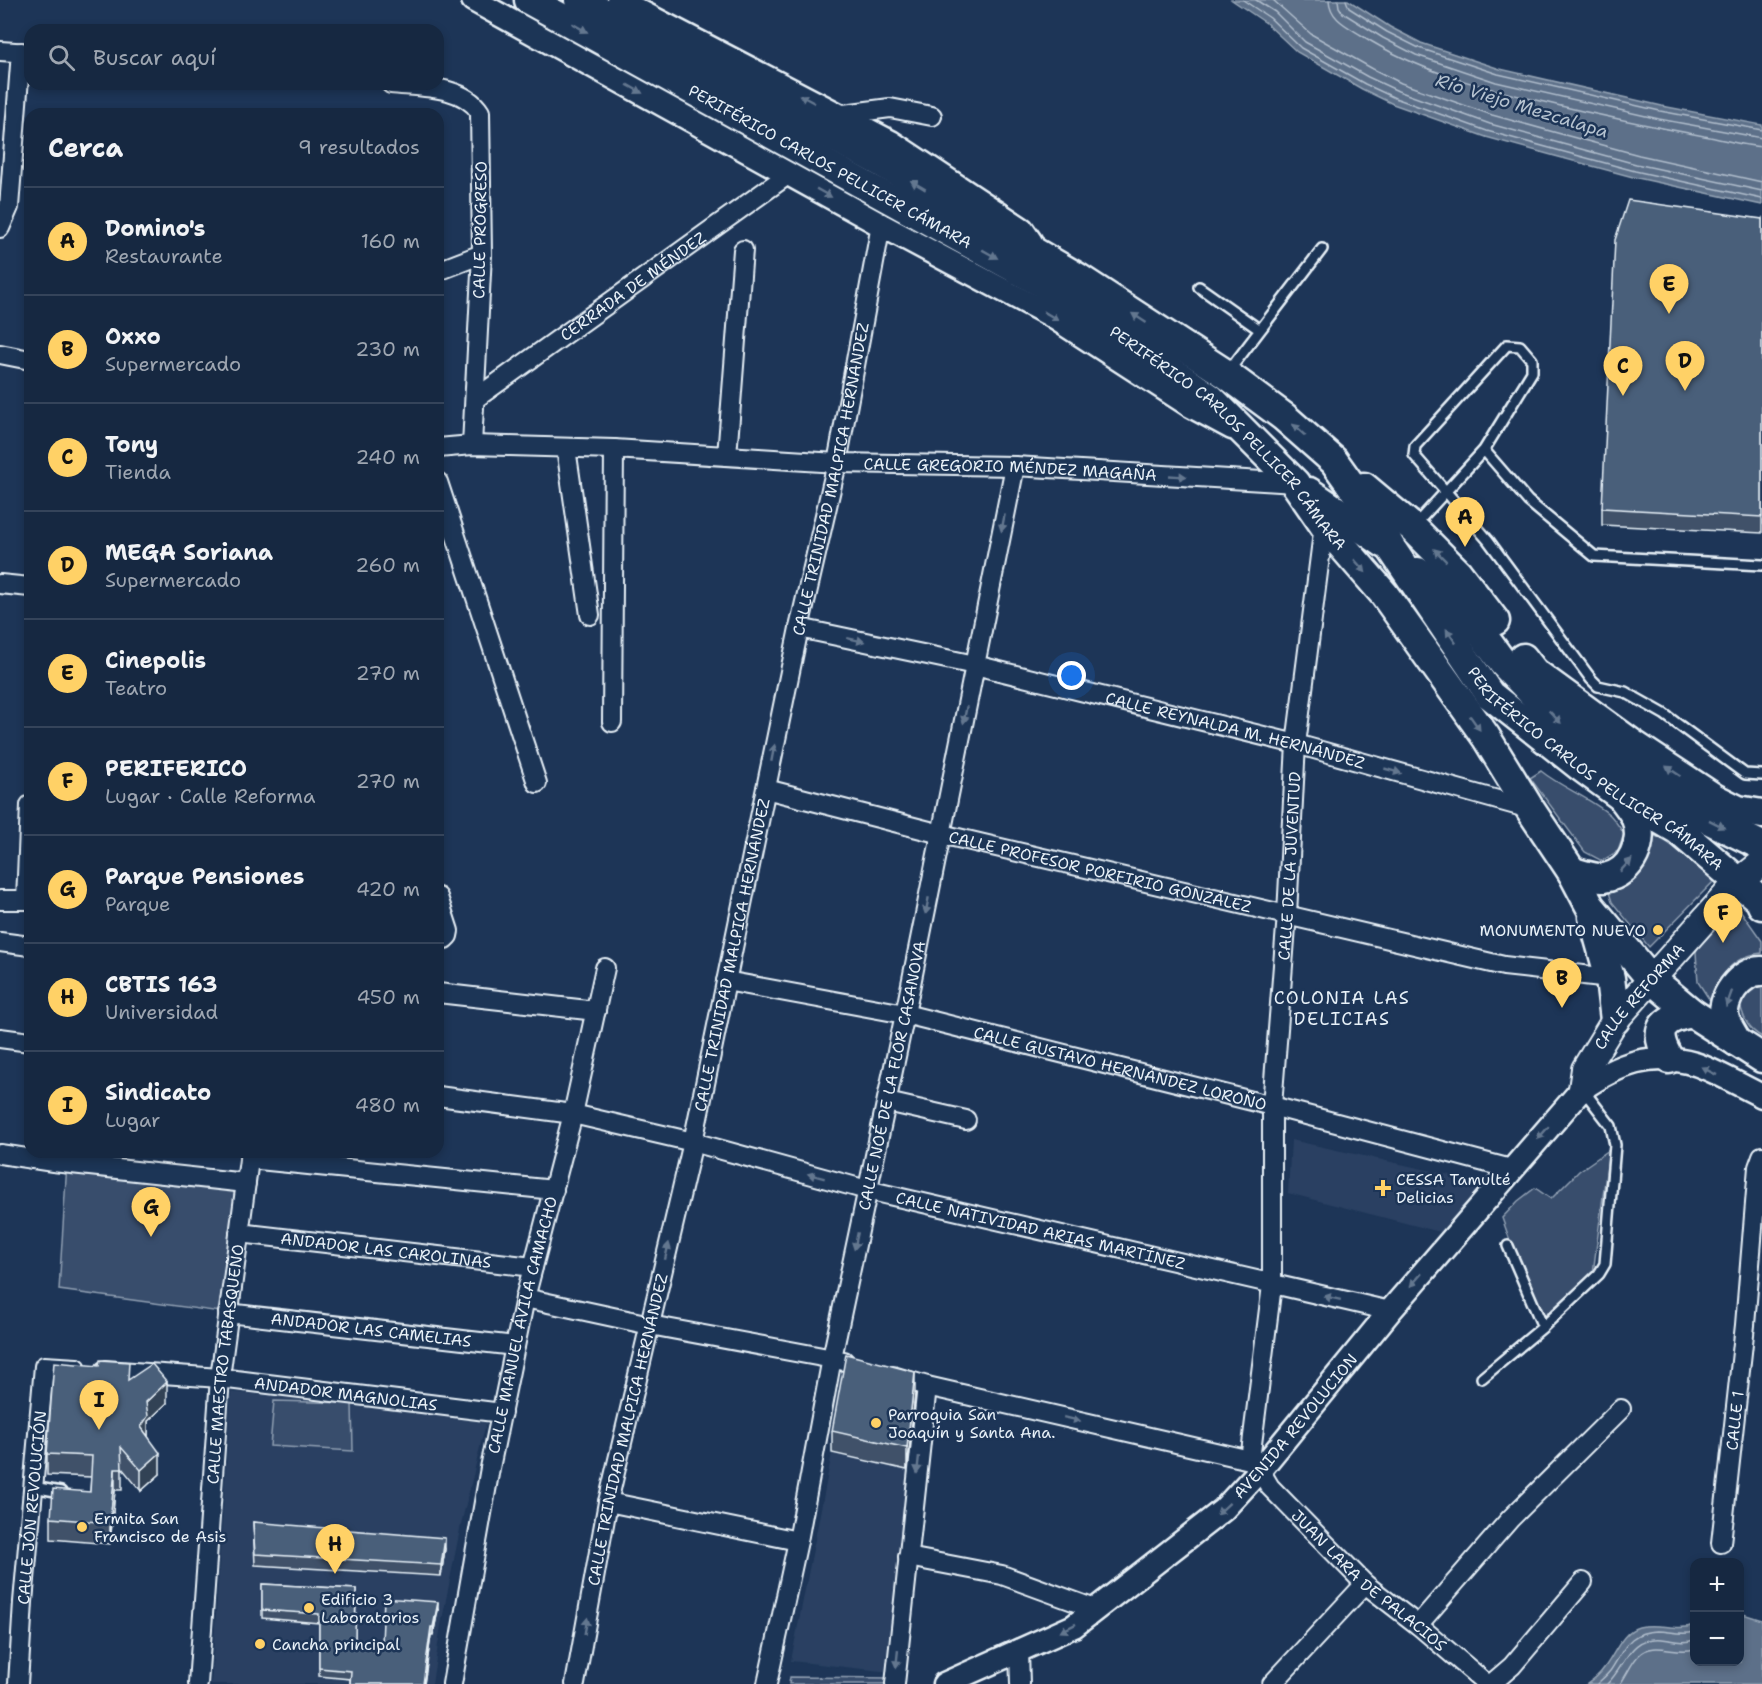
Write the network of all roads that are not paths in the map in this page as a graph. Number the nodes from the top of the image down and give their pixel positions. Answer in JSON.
{"nodes":[{"id":1,"x":473,"y":0,"type":"edge"},
{"id":2,"x":529,"y":0,"type":"edge"},
{"id":3,"x":579,"y":0,"type":"edge"},
{"id":4,"x":618,"y":0,"type":"edge"},
{"id":5,"x":0,"y":51,"type":"edge"},
{"id":6,"x":24,"y":52,"type":"edge"},
{"id":7,"x":24,"y":70,"type":"edge"},
{"id":8,"x":444,"y":89,"type":"edge"},
{"id":9,"x":932,"y":116,"type":"dead end"},
{"id":10,"x":831,"y":124,"type":"junction"},
{"id":11,"x":789,"y":174,"type":"junction"},
{"id":12,"x":881,"y":225,"type":"junction"},
{"id":13,"x":0,"y":228,"type":"edge"},
{"id":14,"x":1322,"y":249,"type":"dead end"},
{"id":15,"x":743,"y":250,"type":"dead end"},
{"id":16,"x":482,"y":254,"type":"junction"},
{"id":17,"x":444,"y":269,"type":"edge"},
{"id":18,"x":1199,"y":287,"type":"dead end"},
{"id":19,"x":1260,"y":330,"type":"junction"},
{"id":20,"x":0,"y":354,"type":"edge"},
{"id":21,"x":24,"y":359,"type":"edge"},
{"id":22,"x":1226,"y":374,"type":"junction"},
{"id":23,"x":475,"y":399,"type":"junction"},
{"id":24,"x":1245,"y":435,"type":"junction"},
{"id":25,"x":472,"y":446,"type":"junction"},
{"id":26,"x":444,"y":448,"type":"edge"},
{"id":27,"x":566,"y":448,"type":"junction"},
{"id":28,"x":614,"y":449,"type":"junction"},
{"id":29,"x":1484,"y":450,"type":"junction"},
{"id":30,"x":727,"y":456,"type":"junction"},
{"id":31,"x":837,"y":463,"type":"junction"},
{"id":32,"x":1014,"y":466,"type":"junction"},
{"id":33,"x":1295,"y":483,"type":"junction"},
{"id":34,"x":1447,"y":492,"type":"junction"},
{"id":35,"x":444,"y":500,"type":"edge"},
{"id":36,"x":1324,"y":525,"type":"junction"},
{"id":37,"x":1402,"y":538,"type":"junction"},
{"id":38,"x":1762,"y":565,"type":"edge"},
{"id":39,"x":0,"y":584,"type":"edge"},
{"id":40,"x":24,"y":586,"type":"edge"},
{"id":41,"x":590,"y":615,"type":"dead end"},
{"id":42,"x":799,"y":628,"type":"junction"},
{"id":43,"x":975,"y":665,"type":"junction"},
{"id":44,"x":612,"y":722,"type":"dead end"},
{"id":45,"x":1296,"y":744,"type":"junction"},
{"id":46,"x":1762,"y":775,"type":"edge"},
{"id":47,"x":537,"y":783,"type":"dead end"},
{"id":48,"x":766,"y":789,"type":"junction"},
{"id":49,"x":1622,"y":797,"type":"junction"},
{"id":50,"x":1530,"y":809,"type":"junction"},
{"id":51,"x":1762,"y":814,"type":"edge"},
{"id":52,"x":941,"y":834,"type":"junction"},
{"id":53,"x":1762,"y":846,"type":"edge"},
{"id":54,"x":1762,"y":863,"type":"edge"},
{"id":55,"x":1572,"y":872,"type":"junction"},
{"id":56,"x":1738,"y":882,"type":"junction"},
{"id":57,"x":0,"y":900,"type":"edge"},
{"id":58,"x":24,"y":900,"type":"edge"},
{"id":59,"x":1762,"y":905,"type":"edge"},
{"id":60,"x":1590,"y":906,"type":"junction"},
{"id":61,"x":1287,"y":914,"type":"junction"},
{"id":62,"x":444,"y":916,"type":"edge"},
{"id":63,"x":444,"y":937,"type":"edge"},
{"id":64,"x":0,"y":942,"type":"edge"},
{"id":65,"x":24,"y":945,"type":"edge"},
{"id":66,"x":605,"y":968,"type":"dead end"},
{"id":67,"x":1762,"y":971,"type":"edge"},
{"id":68,"x":1610,"y":978,"type":"junction"},
{"id":69,"x":1651,"y":979,"type":"junction"},
{"id":70,"x":726,"y":981,"type":"junction"},
{"id":71,"x":444,"y":994,"type":"edge"},
{"id":72,"x":596,"y":1011,"type":"junction"},
{"id":73,"x":1692,"y":1013,"type":"junction"},
{"id":74,"x":905,"y":1014,"type":"junction"},
{"id":75,"x":1615,"y":1020,"type":"junction"},
{"id":76,"x":0,"y":1038,"type":"edge"},
{"id":77,"x":24,"y":1041,"type":"edge"},
{"id":78,"x":1737,"y":1042,"type":"junction"},
{"id":79,"x":1762,"y":1058,"type":"edge"},
{"id":80,"x":1669,"y":1059,"type":"junction"},
{"id":81,"x":1582,"y":1089,"type":"junction"},
{"id":82,"x":1762,"y":1096,"type":"edge"},
{"id":83,"x":444,"y":1097,"type":"edge"},
{"id":84,"x":887,"y":1102,"type":"junction"},
{"id":85,"x":1272,"y":1106,"type":"junction"},
{"id":86,"x":573,"y":1114,"type":"junction"},
{"id":87,"x":966,"y":1120,"type":"dead end"},
{"id":88,"x":693,"y":1142,"type":"junction"},
{"id":89,"x":0,"y":1154,"type":"edge"},
{"id":90,"x":1762,"y":1156,"type":"edge"},
{"id":91,"x":24,"y":1157,"type":"edge"},
{"id":92,"x":28,"y":1158,"type":"edge"},
{"id":93,"x":250,"y":1158,"type":"edge"},
{"id":94,"x":276,"y":1158,"type":"edge"},
{"id":95,"x":1511,"y":1169,"type":"junction"},
{"id":96,"x":246,"y":1183,"type":"junction"},
{"id":97,"x":554,"y":1190,"type":"junction"},
{"id":98,"x":867,"y":1190,"type":"junction"},
{"id":99,"x":239,"y":1233,"type":"junction"},
{"id":100,"x":1508,"y":1246,"type":"dead end"},
{"id":101,"x":533,"y":1267,"type":"junction"},
{"id":102,"x":1272,"y":1285,"type":"junction"},
{"id":103,"x":525,"y":1298,"type":"junction"},
{"id":104,"x":1389,"y":1311,"type":"junction"},
{"id":105,"x":228,"y":1313,"type":"junction"},
{"id":106,"x":650,"y":1325,"type":"junction"},
{"id":107,"x":1542,"y":1327,"type":"junction"},
{"id":108,"x":515,"y":1346,"type":"junction"},
{"id":109,"x":832,"y":1358,"type":"junction"},
{"id":110,"x":44,"y":1366,"type":"joint"},
{"id":111,"x":220,"y":1378,"type":"junction"},
{"id":112,"x":1482,"y":1378,"type":"dead end"},
{"id":113,"x":927,"y":1386,"type":"junction"},
{"id":114,"x":1621,"y":1409,"type":"dead end"},
{"id":115,"x":502,"y":1413,"type":"junction"},
{"id":116,"x":1255,"y":1465,"type":"junction"},
{"id":117,"x":33,"y":1488,"type":"junction"},
{"id":118,"x":61,"y":1492,"type":"edge"},
{"id":119,"x":608,"y":1502,"type":"junction"},
{"id":120,"x":798,"y":1541,"type":"junction"},
{"id":121,"x":1721,"y":1543,"type":"dead end"},
{"id":122,"x":908,"y":1557,"type":"junction"},
{"id":123,"x":1583,"y":1582,"type":"dead end"},
{"id":124,"x":1365,"y":1584,"type":"junction"},
{"id":125,"x":1095,"y":1609,"type":"junction"},
{"id":126,"x":1418,"y":1625,"type":"junction"},
{"id":127,"x":1018,"y":1651,"type":"junction"},
{"id":128,"x":18,"y":1684,"type":"edge"},
{"id":129,"x":198,"y":1684,"type":"edge"},
{"id":130,"x":452,"y":1684,"type":"edge"},
{"id":131,"x":575,"y":1684,"type":"edge"},
{"id":132,"x":767,"y":1684,"type":"edge"},
{"id":133,"x":894,"y":1684,"type":"edge"},
{"id":134,"x":944,"y":1684,"type":"edge"},
{"id":135,"x":1020,"y":1684,"type":"edge"},
{"id":136,"x":1272,"y":1684,"type":"edge"},
{"id":137,"x":1489,"y":1684,"type":"edge"}],
"edges":[{"from":1,"to":11,"type":"street","one_way":true},
{"from":2,"to":24,"type":"main road","name":"PERIFÉRICO CARLOS PELLICER CÁMARA","one_way":true},
{"from":3,"to":10,"type":"main road","name":"PERIFÉRICO CARLOS PELLICER CÁMARA"},
{"from":10,"to":4,"type":"street","one_way":true},
{"from":5,"to":6,"type":"street"},
{"from":7,"to":13,"type":"street"},
{"from":8,"to":16,"type":"street","name":"CALLE PROGRESO"},
{"from":9,"to":10,"type":"street"},
{"from":22,"to":10,"type":"main road","name":"PERIFÉRICO CARLOS PELLICER CÁMARA","one_way":true},
{"from":11,"to":12,"type":"street","one_way":true},
{"from":11,"to":23,"type":"street","name":"CERRADA DE MÉNDEZ"},
{"from":12,"to":24,"type":"street","one_way":true},
{"from":12,"to":31,"type":"street","name":"CALLE TRINIDAD MALPICA HERNÁNDEZ"},
{"from":14,"to":19,"type":"lane"},
{"from":15,"to":30,"type":"street"},
{"from":16,"to":17,"type":"street"},
{"from":16,"to":23,"type":"street","name":"CALLE PROGRESO"},
{"from":18,"to":19,"type":"lane"},
{"from":19,"to":22,"type":"lane"},
{"from":20,"to":21,"type":"street"},
{"from":37,"to":22,"type":"main road","name":"PERIFÉRICO CARLOS PELLICER CÁMARA","one_way":true},
{"from":23,"to":25,"type":"street","name":"CALLE PROGRESO"},
{"from":24,"to":33,"type":"main road","name":"PERIFÉRICO CARLOS PELLICER CÁMARA"},
{"from":25,"to":26,"type":"street","name":"CALLE GREGORIO MÉNDEZ MAGAÑA"},
{"from":25,"to":27,"type":"street","name":"CALLE GREGORIO MÉNDEZ MAGAÑA"},
{"from":27,"to":28,"type":"street","name":"CALLE GREGORIO MÉNDEZ MAGAÑA"},
{"from":27,"to":41,"type":"street"},
{"from":28,"to":30,"type":"street","name":"CALLE GREGORIO MÉNDEZ MAGAÑA"},
{"from":28,"to":44,"type":"street"},
{"from":29,"to":34,"type":"lane"},
{"from":29,"to":34,"type":"lane"},
{"from":29,"to":38,"type":"lane"},
{"from":30,"to":31,"type":"street","name":"CALLE GREGORIO MÉNDEZ MAGAÑA"},
{"from":31,"to":32,"type":"street","name":"CALLE GREGORIO MÉNDEZ MAGAÑA"},
{"from":31,"to":42,"type":"street","name":"CALLE TRINIDAD MALPICA HERNÁNDEZ"},
{"from":32,"to":33,"type":"street","name":"CALLE GREGORIO MÉNDEZ MAGAÑA","one_way":true},
{"from":32,"to":43,"type":"street","name":"CALLE NOÉ DE LA FLOR CASANOVA","one_way":true},
{"from":33,"to":36,"type":"main road","name":"PERIFÉRICO CARLOS PELLICER CÁMARA"},
{"from":33,"to":37,"type":"main road"},
{"from":34,"to":37,"type":"lane"},
{"from":34,"to":46,"type":"lane"},
{"from":35,"to":47,"type":"street"},
{"from":36,"to":45,"type":"street","name":"CALLE DE LA JUVENTUD"},
{"from":36,"to":50,"type":"main road","name":"PERIFÉRICO CARLOS PELLICER CÁMARA","one_way":true},
{"from":49,"to":37,"type":"main road","name":"PERIFÉRICO CARLOS PELLICER CÁMARA","one_way":true},
{"from":51,"to":37,"type":"main road","one_way":true},
{"from":37,"to":53,"type":"main road","one_way":true},
{"from":39,"to":40,"type":"street"},
{"from":42,"to":43,"type":"street","name":"CALLE REYNALDA M. HERNÁNDEZ","one_way":true},
{"from":48,"to":42,"type":"street","name":"CALLE TRINIDAD MALPICA HERNÁNDEZ","one_way":true},
{"from":43,"to":45,"type":"street","name":"CALLE REYNALDA M. HERNÁNDEZ"},
{"from":43,"to":52,"type":"street","name":"CALLE NOÉ DE LA FLOR CASANOVA","one_way":true},
{"from":45,"to":50,"type":"street","name":"CALLE REYNALDA M. HERNÁNDEZ","one_way":true},
{"from":45,"to":61,"type":"street","name":"CALLE DE LA JUVENTUD"},
{"from":48,"to":52,"type":"street","name":"CALLE PROFESOR PORFIRIO GONZÁLEZ"},
{"from":48,"to":70,"type":"street","name":"CALLE TRINIDAD MALPICA HERNÁNDEZ"},
{"from":55,"to":49,"type":"main road","one_way":true},
{"from":49,"to":56,"type":"main road","name":"PERIFÉRICO CARLOS PELLICER CÁMARA"},
{"from":50,"to":55,"type":"main road","name":"PERIFÉRICO CARLOS PELLICER CÁMARA"},
{"from":52,"to":61,"type":"street","name":"CALLE PROFESOR PORFIRIO GONZÁLEZ"},
{"from":52,"to":74,"type":"street","name":"CALLE NOÉ DE LA FLOR CASANOVA","one_way":true},
{"from":54,"to":56,"type":"main road","name":"CALLE REFORMA"},
{"from":55,"to":60,"type":"main road","name":"PERIFÉRICO CARLOS PELLICER CÁMARA"},
{"from":56,"to":59,"type":"main road","name":"PERIFÉRICO CARLOS PELLICER CÁMARA"},
{"from":56,"to":69,"type":"main road","name":"CALLE REFORMA"},
{"from":57,"to":58,"type":"street"},
{"from":60,"to":68,"type":"main road"},
{"from":60,"to":69,"type":"main road","name":"PERIFÉRICO CARLOS PELLICER CÁMARA"},
{"from":61,"to":68,"type":"street","name":"CALLE PROFESOR PORFIRIO GONZÁLEZ"},
{"from":61,"to":85,"type":"street","name":"CALLE DE LA JUVENTUD"},
{"from":62,"to":63,"type":"street"},
{"from":64,"to":65,"type":"street"},
{"from":66,"to":72,"type":"street","name":"CALLE MANUEL ÁVILA CAMACHO"},
{"from":67,"to":78,"type":"main road","one_way":true},
{"from":68,"to":75,"type":"main road"},
{"from":69,"to":73,"type":"main road","name":"PERIFÉRICO CARLOS PELLICER CÁMARA"},
{"from":69,"to":75,"type":"main road","name":"CALLE REFORMA"},
{"from":70,"to":74,"type":"street","name":"CALLE GUSTAVO HERNÁNDEZ LOROÑO"},
{"from":70,"to":88,"type":"street","name":"CALLE TRINIDAD MALPICA HERNÁNDEZ"},
{"from":71,"to":72,"type":"street"},
{"from":72,"to":86,"type":"street","name":"CALLE MANUEL ÁVILA CAMACHO"},
{"from":73,"to":78,"type":"main road","name":"PERIFÉRICO CARLOS PELLICER CÁMARA"},
{"from":73,"to":80,"type":"main road"},
{"from":74,"to":84,"type":"street","name":"CALLE NOÉ DE LA FLOR CASANOVA"},
{"from":74,"to":85,"type":"street","name":"CALLE GUSTAVO HERNÁNDEZ LOROÑO"},
{"from":75,"to":81,"type":"main road","name":"CALLE REFORMA"},
{"from":76,"to":77,"type":"street"},
{"from":78,"to":79,"type":"main road","name":"PERIFÉRICO CARLOS PELLICER CÁMARA"},
{"from":80,"to":81,"type":"street","name":"AVENIDA REVOLUCION"},
{"from":82,"to":80,"type":"street","name":"AVENIDA REVOLUCION","one_way":true},
{"from":81,"to":95,"type":"street","name":"AVENIDA REVOLUCION","one_way":true},
{"from":81,"to":107,"type":"lane"},
{"from":83,"to":86,"type":"street","name":"CALLE NATIVIDAD ARIAS MARTÍNEZ"},
{"from":84,"to":87,"type":"street"},
{"from":84,"to":98,"type":"street","name":"CALLE NOÉ DE LA FLOR CASANOVA"},
{"from":85,"to":95,"type":"street","name":"CALLE GUSTAVO HERNÁNDEZ LOROÑO"},
{"from":85,"to":102,"type":"street","name":"CALLE DE LA JUVENTUD"},
{"from":86,"to":88,"type":"street","name":"CALLE NATIVIDAD ARIAS MARTÍNEZ"},
{"from":86,"to":97,"type":"street","name":"CALLE MANUEL ÁVILA CAMACHO"},
{"from":98,"to":88,"type":"street","name":"CALLE NATIVIDAD ARIAS MARTÍNEZ","one_way":true},
{"from":106,"to":88,"type":"street","name":"CALLE TRINIDAD MALPICA HERNÁNDEZ","one_way":true},
{"from":89,"to":91,"type":"street"},
{"from":90,"to":121,"type":"street","name":"CALLE 1"},
{"from":92,"to":96,"type":"street"},
{"from":93,"to":96,"type":"street","name":"CALLE MAESTRO TABASQUEÑO"},
{"from":94,"to":97,"type":"street"},
{"from":95,"to":104,"type":"street","name":"AVENIDA REVOLUCION","one_way":true},
{"from":96,"to":99,"type":"street","name":"CALLE MAESTRO TABASQUEÑO"},
{"from":97,"to":101,"type":"street","name":"CALLE MANUEL ÁVILA CAMACHO"},
{"from":98,"to":102,"type":"street","name":"CALLE NATIVIDAD ARIAS MARTÍNEZ"},
{"from":98,"to":109,"type":"street","name":"CALLE NOÉ DE LA FLOR CASANOVA","one_way":true},
{"from":99,"to":101,"type":"street","name":"ANDADOR LAS CAROLINAS"},
{"from":99,"to":105,"type":"street","name":"CALLE MAESTRO TABASQUEÑO"},
{"from":100,"to":107,"type":"lane"},
{"from":101,"to":103,"type":"street","name":"CALLE MANUEL ÁVILA CAMACHO"},
{"from":104,"to":102,"type":"street","name":"CALLE NATIVIDAD ARIAS MARTÍNEZ","one_way":true},
{"from":102,"to":116,"type":"street","name":"CALLE DE LA JUVENTUD"},
{"from":103,"to":106,"type":"street"},
{"from":103,"to":108,"type":"street","name":"CALLE MANUEL ÁVILA CAMACHO"},
{"from":104,"to":116,"type":"street","name":"AVENIDA REVOLUCION"},
{"from":105,"to":108,"type":"street","name":"ANDADOR LAS CAMELIAS"},
{"from":105,"to":111,"type":"street","name":"CALLE MAESTRO TABASQUEÑO"},
{"from":106,"to":109,"type":"street"},
{"from":106,"to":119,"type":"street","name":"CALLE TRINIDAD MALPICA HERNÁNDEZ"},
{"from":107,"to":112,"type":"lane"},
{"from":108,"to":115,"type":"street","name":"CALLE MANUEL ÁVILA CAMACHO"},
{"from":109,"to":113,"type":"street"},
{"from":109,"to":120,"type":"street","name":"CALLE NOÉ DE LA FLOR CASANOVA"},
{"from":110,"to":111,"type":"street","name":"ANDADOR MAGNOLIAS"},
{"from":110,"to":117,"type":"street","name":"CALLE JÓN REVOLUCIÓN"},
{"from":111,"to":115,"type":"street","name":"ANDADOR MAGNOLIAS"},
{"from":111,"to":129,"type":"street","name":"CALLE MAESTRO TABASQUEÑO"},
{"from":113,"to":116,"type":"street","one_way":true},
{"from":113,"to":122,"type":"street","one_way":true},
{"from":114,"to":126,"type":"street"},
{"from":115,"to":130,"type":"street","name":"CALLE MANUEL ÁVILA CAMACHO"},
{"from":116,"to":124,"type":"street","name":"JUAN LARA DE PALACIOS"},
{"from":116,"to":125,"type":"street","name":"AVENIDA REVOLUCION","one_way":true},
{"from":117,"to":118,"type":"lane"},
{"from":117,"to":128,"type":"street","name":"CALLE JÓN REVOLUCIÓN"},
{"from":119,"to":120,"type":"street"},
{"from":131,"to":119,"type":"street","name":"CALLE TRINIDAD MALPICA HERNÁNDEZ","one_way":true},
{"from":120,"to":132,"type":"street","name":"CALLE NOÉ DE LA FLOR CASANOVA"},
{"from":122,"to":125,"type":"street"},
{"from":122,"to":133,"type":"street","one_way":true},
{"from":123,"to":137,"type":"street","name":"JUAN LARA DE PALACIOS"},
{"from":124,"to":126,"type":"street","name":"JUAN LARA DE PALACIOS"},
{"from":124,"to":136,"type":"street"},
{"from":125,"to":127,"type":"street","name":"AVENIDA REVOLUCION","one_way":true},
{"from":126,"to":137,"type":"street","name":"JUAN LARA DE PALACIOS"},
{"from":127,"to":134,"type":"street","name":"AVENIDA REVOLUCION"},
{"from":127,"to":135,"type":"street"}]}
